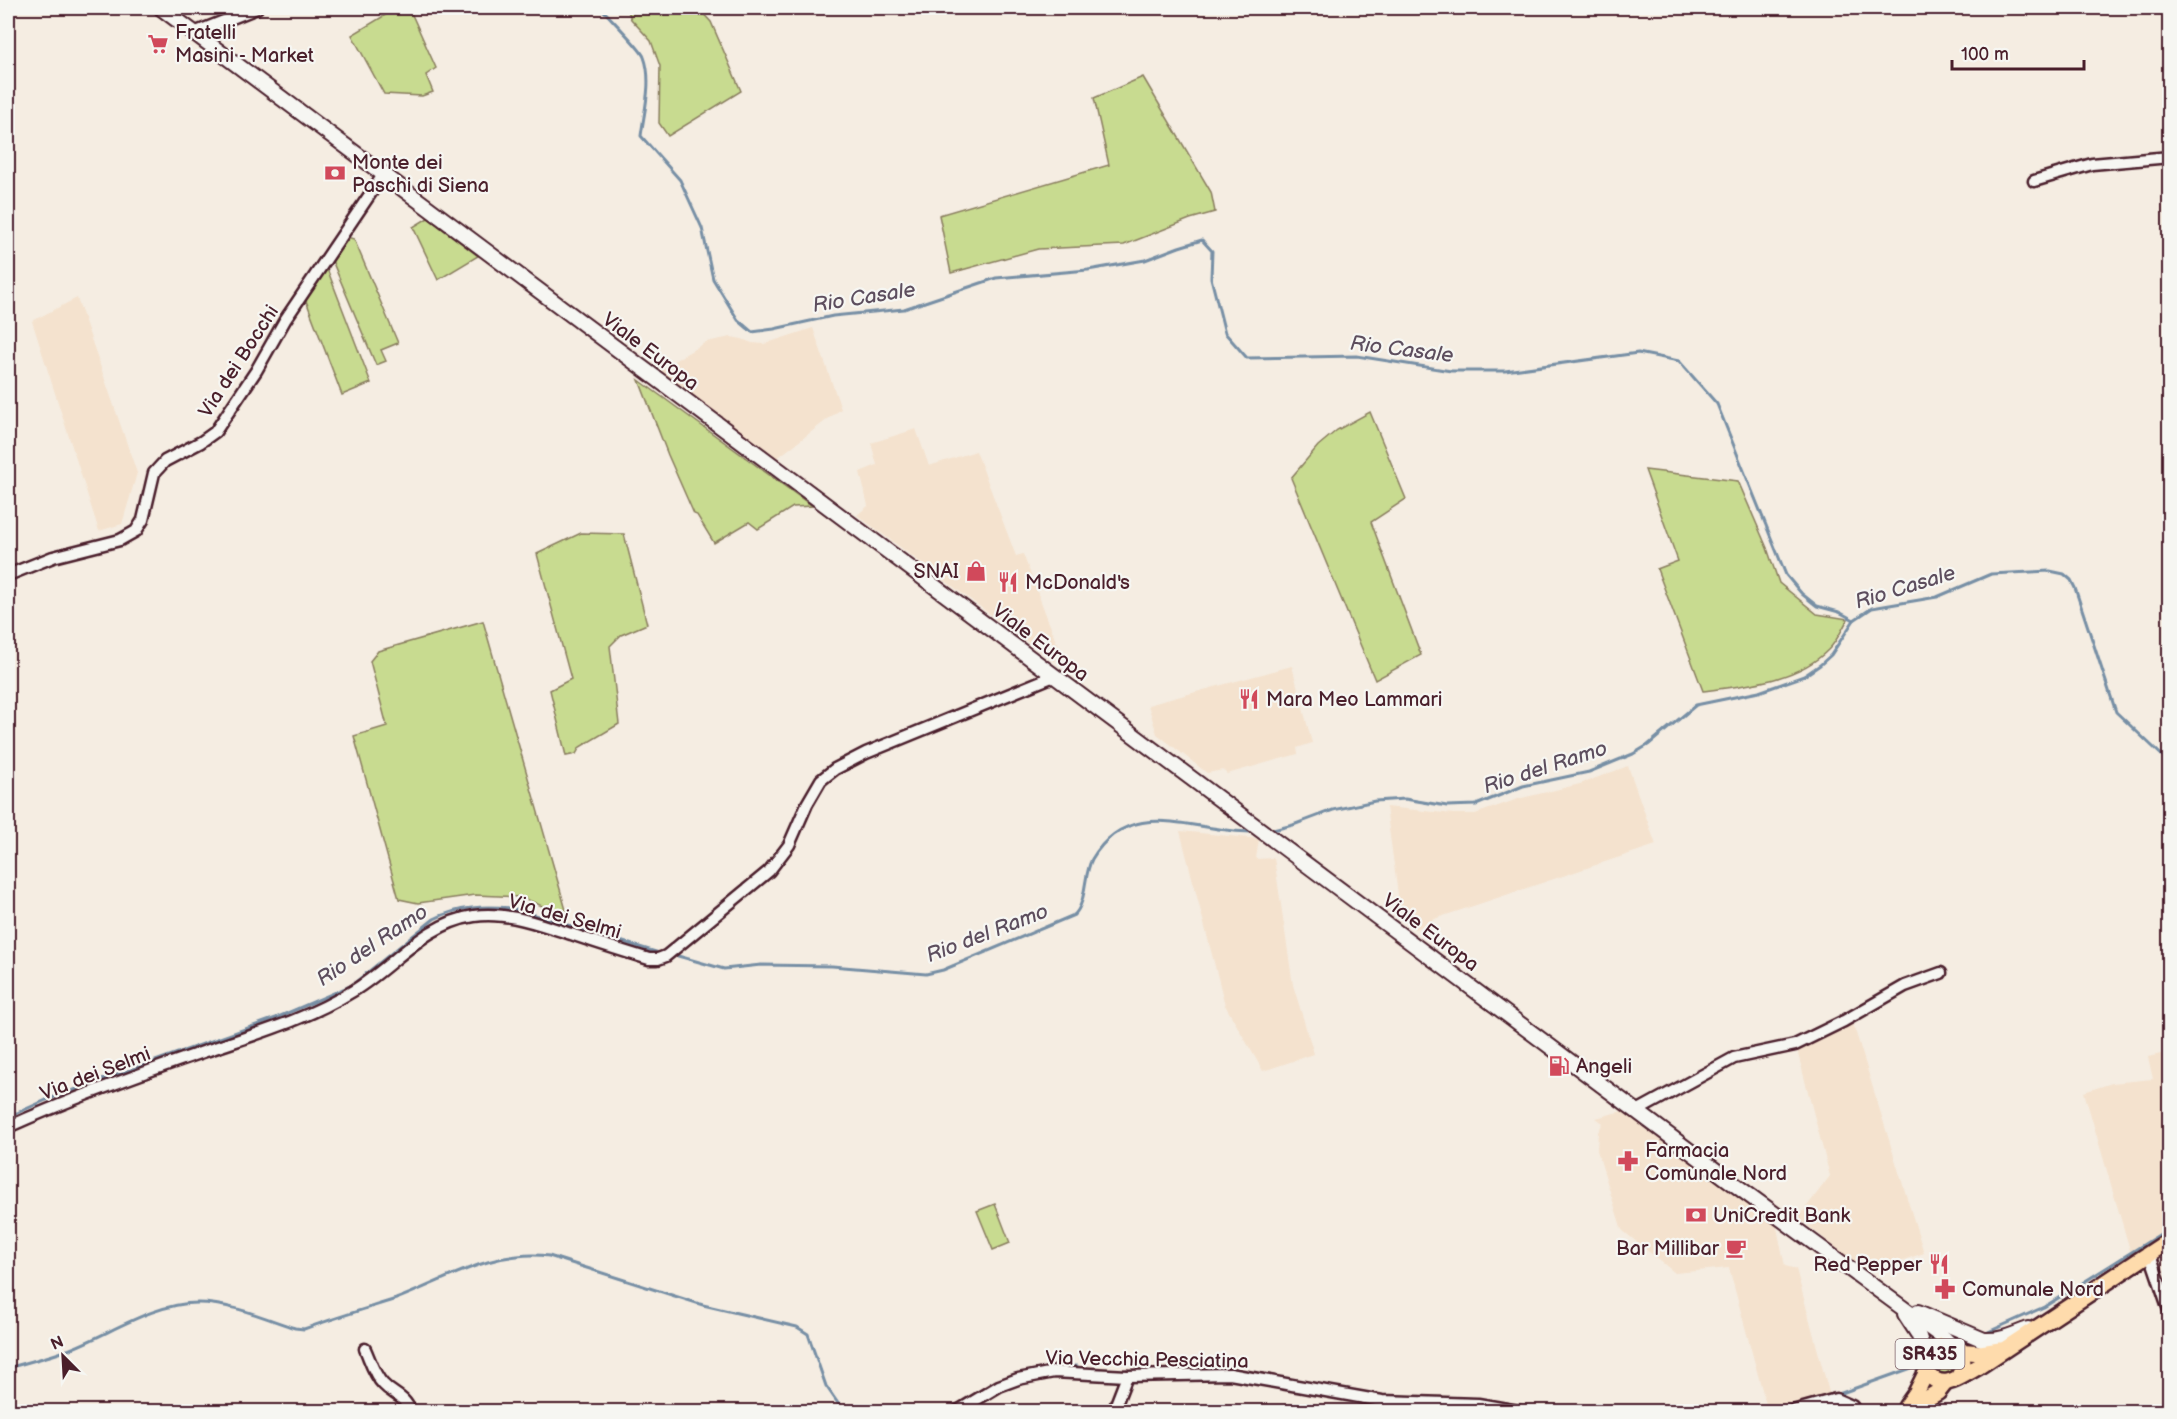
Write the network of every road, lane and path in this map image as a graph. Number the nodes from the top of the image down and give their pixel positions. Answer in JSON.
{"nodes":[{"id":1,"x":161,"y":8,"type":"edge"},
{"id":2,"x":257,"y":8,"type":"edge"},
{"id":3,"x":194,"y":33,"type":"junction"},
{"id":4,"x":2169,"y":157,"type":"edge"},
{"id":5,"x":383,"y":175,"type":"junction"},
{"id":6,"x":2034,"y":182,"type":"dead end"},
{"id":7,"x":8,"y":575,"type":"edge"},
{"id":8,"x":1054,"y":676,"type":"junction"},
{"id":9,"x":1941,"y":973,"type":"dead end"},
{"id":10,"x":1637,"y":1111,"type":"junction"},
{"id":11,"x":8,"y":1127,"type":"edge"},
{"id":12,"x":2169,"y":1240,"type":"edge"},
{"id":13,"x":2150,"y":1254,"type":"junction"},
{"id":14,"x":1899,"y":1305,"type":"junction"},
{"id":15,"x":2169,"y":1313,"type":"edge"},
{"id":16,"x":2050,"y":1319,"type":"junction"},
{"id":17,"x":2006,"y":1348,"type":"junction"},
{"id":18,"x":365,"y":1349,"type":"dead end"},
{"id":19,"x":1957,"y":1351,"type":"junction"},
{"id":20,"x":1927,"y":1365,"type":"junction"},
{"id":21,"x":1127,"y":1376,"type":"junction"},
{"id":22,"x":1959,"y":1376,"type":"junction"},
{"id":23,"x":1945,"y":1383,"type":"junction"},
{"id":24,"x":1463,"y":1408,"type":"edge"},
{"id":25,"x":411,"y":1412,"type":"edge"},
{"id":26,"x":956,"y":1412,"type":"edge"},
{"id":27,"x":1113,"y":1412,"type":"edge"},
{"id":28,"x":1524,"y":1412,"type":"edge"},
{"id":29,"x":1789,"y":1412,"type":"edge"},
{"id":30,"x":1856,"y":1412,"type":"edge"},
{"id":31,"x":1903,"y":1412,"type":"edge"}],
"edges":[{"from":1,"to":3,"type":"main road","name":"Viale Europa"},
{"from":2,"to":3,"type":"street"},
{"from":3,"to":5,"type":"main road","name":"Viale Europa"},
{"from":4,"to":6,"type":"street"},
{"from":5,"to":7,"type":"street","name":"Via dei Bocchi"},
{"from":5,"to":8,"type":"main road","name":"Viale Europa"},
{"from":8,"to":10,"type":"main road","name":"Viale Europa"},
{"from":8,"to":11,"type":"street","name":"Via dei Selmi"},
{"from":9,"to":10,"type":"street"},
{"from":10,"to":14,"type":"main road","name":"Viale Europa"},
{"from":12,"to":13,"type":"main road","number":"SR435"},
{"from":13,"to":15,"type":"street"},
{"from":13,"to":16,"type":"main road","number":"SR435"},
{"from":14,"to":16,"type":"main road","name":"Viale Europa"},
{"from":14,"to":19,"type":"main road","name":"Viale Europa"},
{"from":14,"to":20,"type":"main road","name":"Viale Europa"},
{"from":16,"to":17,"type":"main road","number":"SR435"},
{"from":17,"to":19,"type":"main road","number":"SR435"},
{"from":17,"to":22,"type":"main road","number":"SR435"},
{"from":18,"to":25,"type":"street"},
{"from":19,"to":20,"type":"main road","number":"SR435"},
{"from":19,"to":22,"type":"main road","number":"SR435"},
{"from":20,"to":23,"type":"main road","number":"SR435"},
{"from":20,"to":31,"type":"main road","number":"SR435"},
{"from":21,"to":24,"type":"street","name":"Via Vecchia Pesciatina"},
{"from":21,"to":26,"type":"street","name":"Via Vecchia Pesciatina"},
{"from":21,"to":27,"type":"street"},
{"from":22,"to":23,"type":"main road","number":"SR435"},
{"from":23,"to":31,"type":"main road","number":"SR435"},
{"from":24,"to":28,"type":"street","name":"Via Vecchia Pesciatina"},
{"from":29,"to":30,"type":"street"}]}
